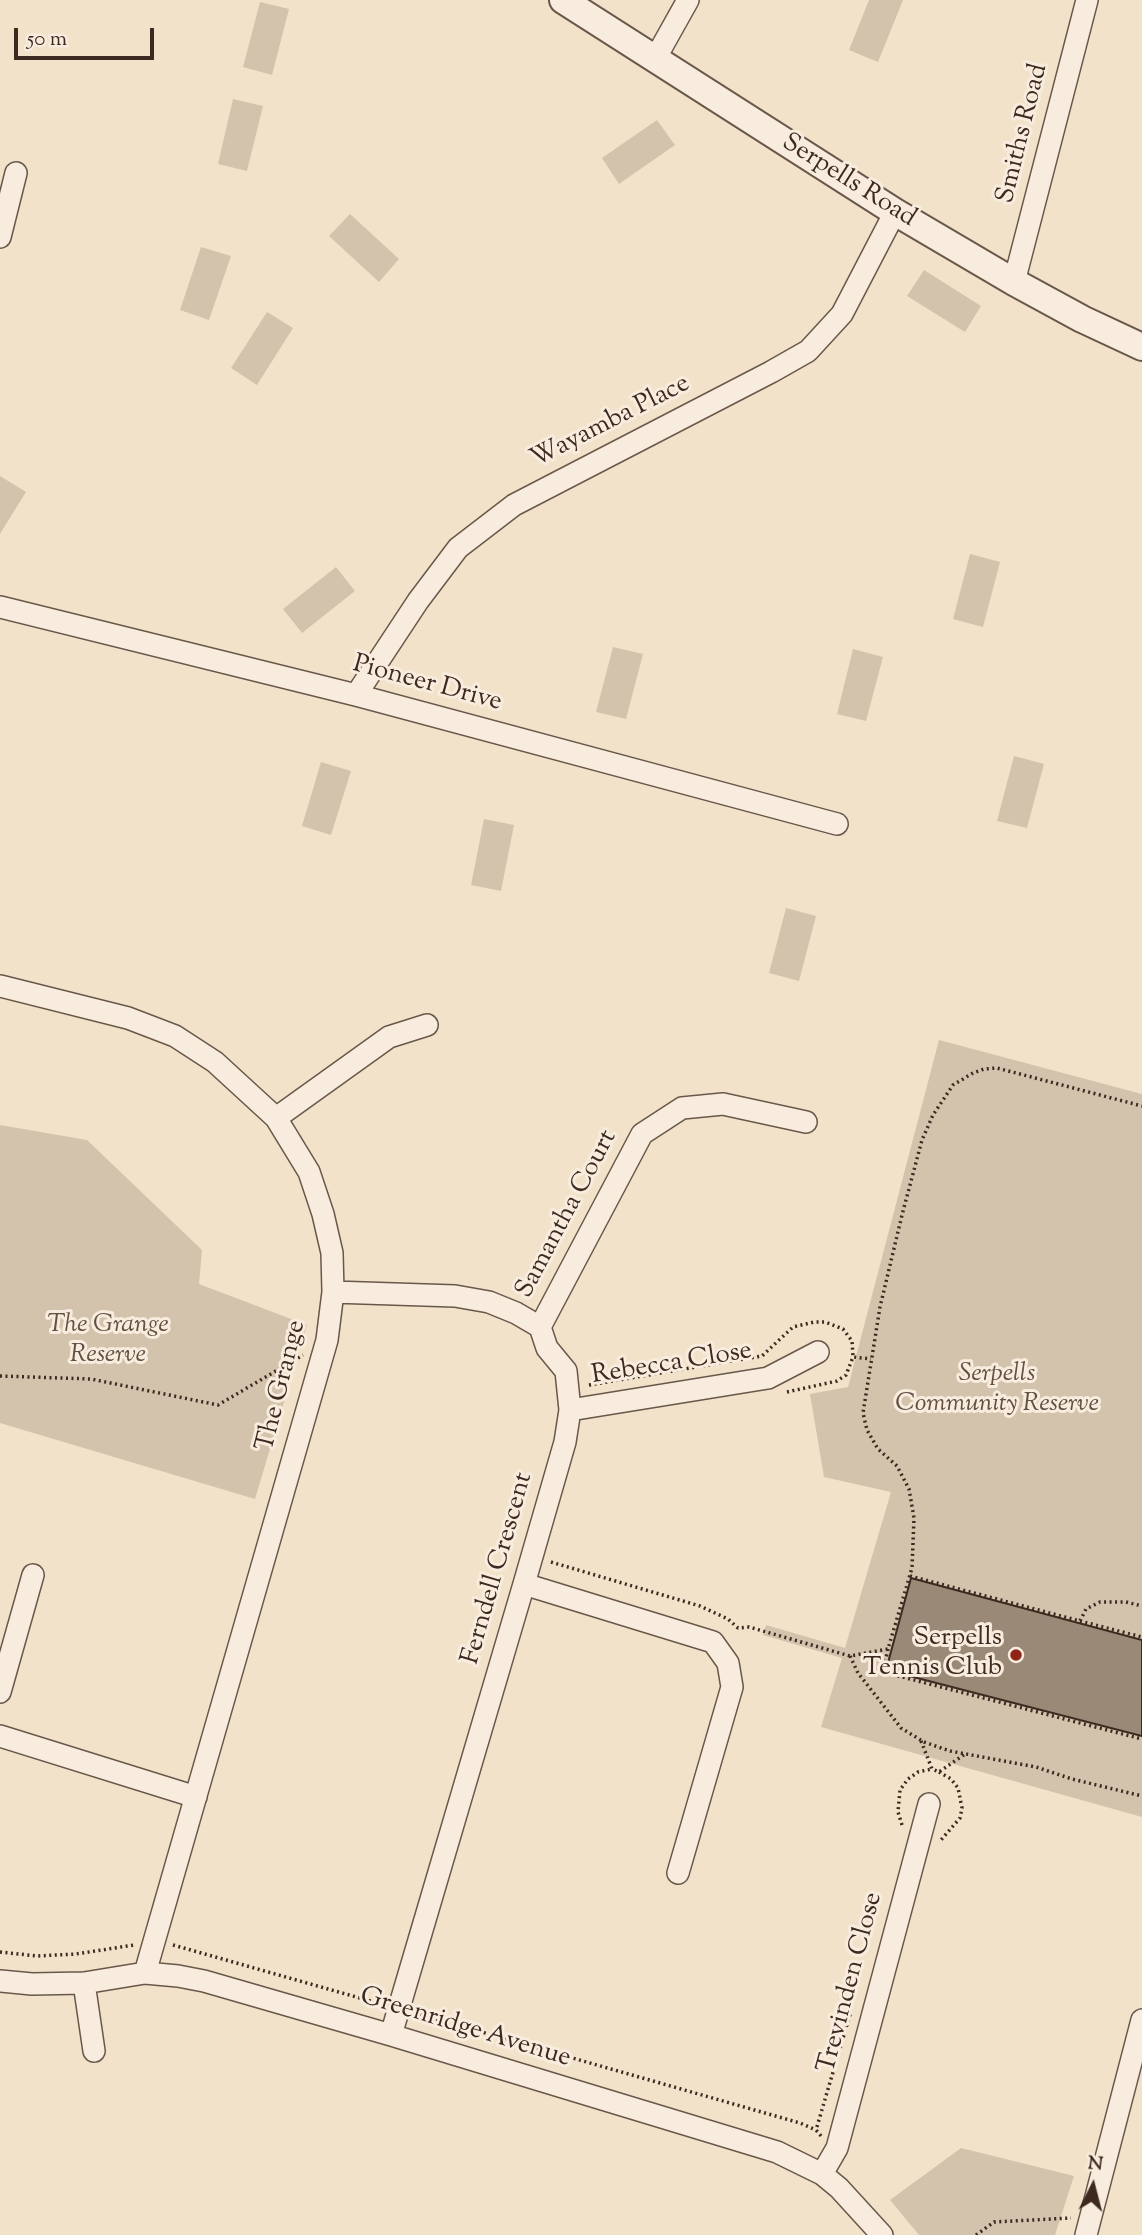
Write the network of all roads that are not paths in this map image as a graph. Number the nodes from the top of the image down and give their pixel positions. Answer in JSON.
{"nodes":[{"id":1,"x":563,"y":0,"type":"edge"},
{"id":2,"x":688,"y":0,"type":"edge"},
{"id":3,"x":1087,"y":0,"type":"edge"},
{"id":4,"x":655,"y":58,"type":"junction"},
{"id":5,"x":16,"y":173,"type":"dead end"},
{"id":6,"x":895,"y":212,"type":"junction"},
{"id":7,"x":0,"y":237,"type":"edge"},
{"id":8,"x":1014,"y":282,"type":"junction"},
{"id":9,"x":1142,"y":347,"type":"edge"},
{"id":10,"x":0,"y":607,"type":"edge"},
{"id":11,"x":356,"y":695,"type":"junction"},
{"id":12,"x":837,"y":824,"type":"dead end"},
{"id":13,"x":0,"y":986,"type":"edge"},
{"id":14,"x":427,"y":1026,"type":"dead end"},
{"id":15,"x":276,"y":1118,"type":"junction"},
{"id":16,"x":806,"y":1122,"type":"dead end"},
{"id":17,"x":333,"y":1292,"type":"junction"},
{"id":18,"x":540,"y":1327,"type":"junction"},
{"id":19,"x":818,"y":1352,"type":"dead end"},
{"id":20,"x":570,"y":1410,"type":"junction"},
{"id":21,"x":33,"y":1575,"type":"dead end"},
{"id":22,"x":524,"y":1584,"type":"junction"},
{"id":23,"x":0,"y":1692,"type":"edge"},
{"id":24,"x":0,"y":1736,"type":"edge"},
{"id":25,"x":196,"y":1797,"type":"junction"},
{"id":26,"x":929,"y":1804,"type":"dead end"},
{"id":27,"x":678,"y":1873,"type":"dead end"},
{"id":28,"x":145,"y":1973,"type":"junction"},
{"id":29,"x":0,"y":1981,"type":"edge"},
{"id":30,"x":84,"y":1983,"type":"junction"},
{"id":31,"x":1142,"y":2020,"type":"edge"},
{"id":32,"x":391,"y":2035,"type":"junction"},
{"id":33,"x":94,"y":2051,"type":"dead end"},
{"id":34,"x":822,"y":2174,"type":"junction"},
{"id":35,"x":1088,"y":2226,"type":"edge"},
{"id":36,"x":882,"y":2235,"type":"edge"}],
"edges":[{"from":1,"to":4,"type":"street","name":"Serpells Road"},
{"from":2,"to":4,"type":"street"},
{"from":3,"to":8,"type":"street","name":"Smiths Road"},
{"from":4,"to":6,"type":"street","name":"Serpells Road"},
{"from":5,"to":7,"type":"street"},
{"from":6,"to":8,"type":"street","name":"Serpells Road"},
{"from":6,"to":11,"type":"street","name":"Wayamba Place"},
{"from":8,"to":9,"type":"street","name":"Serpells Road"},
{"from":10,"to":11,"type":"street","name":"Pioneer Drive"},
{"from":11,"to":12,"type":"street","name":"Pioneer Drive"},
{"from":13,"to":15,"type":"street","name":"The Grange"},
{"from":14,"to":15,"type":"street"},
{"from":15,"to":17,"type":"street","name":"The Grange"},
{"from":16,"to":18,"type":"street","name":"Samantha Court"},
{"from":17,"to":18,"type":"street"},
{"from":17,"to":25,"type":"street","name":"The Grange"},
{"from":18,"to":20,"type":"street","name":"Ferndell Crescent"},
{"from":19,"to":20,"type":"street","name":"Rebecca Close"},
{"from":20,"to":22,"type":"street","name":"Ferndell Crescent"},
{"from":21,"to":23,"type":"street"},
{"from":22,"to":27,"type":"street"},
{"from":22,"to":32,"type":"street","name":"Ferndell Crescent"},
{"from":24,"to":25,"type":"street"},
{"from":25,"to":28,"type":"street","name":"The Grange"},
{"from":26,"to":34,"type":"street","name":"Trevinden Close"},
{"from":28,"to":30,"type":"street","name":"Greenridge Avenue"},
{"from":28,"to":32,"type":"street","name":"Greenridge Avenue"},
{"from":29,"to":30,"type":"street","name":"Greenridge Avenue"},
{"from":30,"to":33,"type":"street"},
{"from":31,"to":35,"type":"street"},
{"from":32,"to":34,"type":"street","name":"Greenridge Avenue"},
{"from":34,"to":36,"type":"street","name":"Greenridge Avenue"}]}
